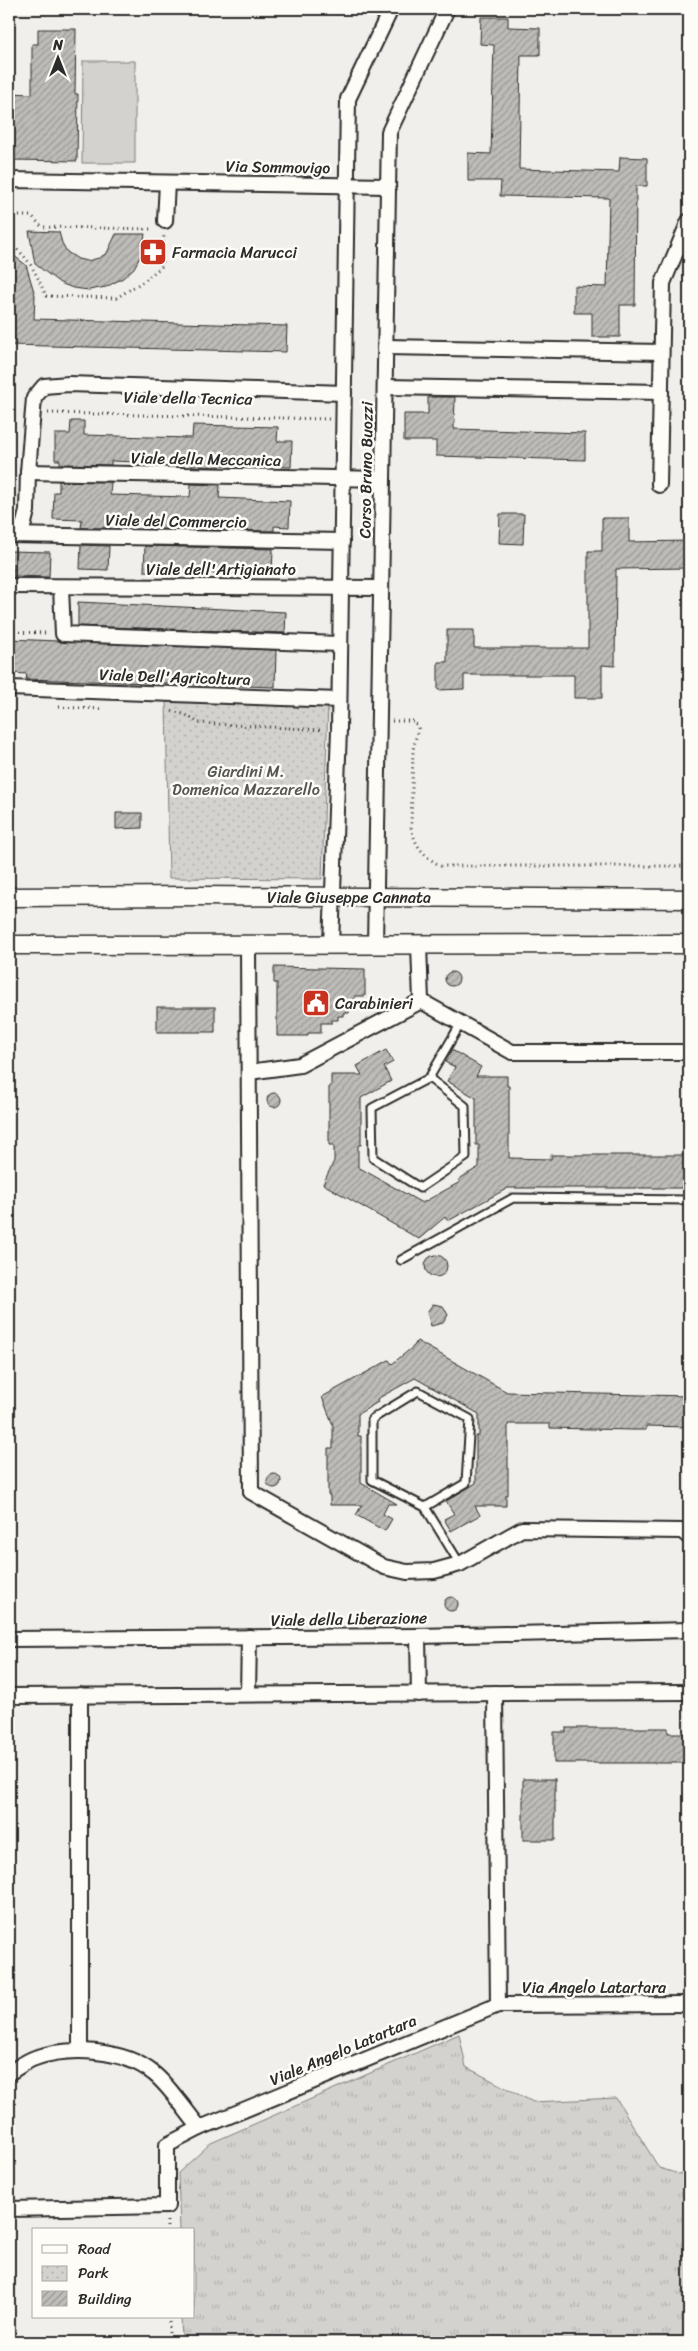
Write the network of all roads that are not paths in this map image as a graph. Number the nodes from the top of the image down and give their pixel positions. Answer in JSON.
{"nodes":[{"id":1,"x":391,"y":9,"type":"edge"},
{"id":2,"x":447,"y":9,"type":"edge"},
{"id":3,"x":9,"y":180,"type":"edge"},
{"id":4,"x":167,"y":183,"type":"junction"},
{"id":5,"x":347,"y":186,"type":"junction"},
{"id":6,"x":388,"y":186,"type":"junction"},
{"id":7,"x":165,"y":221,"type":"road end"},
{"id":8,"x":689,"y":221,"type":"edge"},
{"id":9,"x":385,"y":347,"type":"junction"},
{"id":10,"x":661,"y":352,"type":"junction"},
{"id":11,"x":44,"y":386,"type":"joint"},
{"id":12,"x":385,"y":387,"type":"junction"},
{"id":13,"x":662,"y":392,"type":"junction"},
{"id":14,"x":344,"y":393,"type":"junction"},
{"id":15,"x":28,"y":472,"type":"junction"},
{"id":16,"x":383,"y":479,"type":"junction"},
{"id":17,"x":343,"y":480,"type":"junction"},
{"id":18,"x":659,"y":485,"type":"dead end"},
{"id":19,"x":9,"y":534,"type":"edge"},
{"id":20,"x":342,"y":541,"type":"junction"},
{"id":21,"x":9,"y":586,"type":"edge"},
{"id":22,"x":61,"y":587,"type":"junction"},
{"id":23,"x":341,"y":587,"type":"junction"},
{"id":24,"x":381,"y":588,"type":"junction"},
{"id":25,"x":340,"y":644,"type":"junction"},
{"id":26,"x":9,"y":688,"type":"edge"},
{"id":27,"x":339,"y":700,"type":"junction"},
{"id":28,"x":332,"y":896,"type":"junction"},
{"id":29,"x":9,"y":897,"type":"edge"},
{"id":30,"x":376,"y":897,"type":"junction"},
{"id":31,"x":689,"y":899,"type":"edge"},
{"id":32,"x":689,"y":944,"type":"edge"},
{"id":33,"x":331,"y":945,"type":"junction"},
{"id":34,"x":375,"y":945,"type":"junction"},
{"id":35,"x":419,"y":945,"type":"junction"},
{"id":36,"x":9,"y":946,"type":"edge"},
{"id":37,"x":248,"y":946,"type":"junction"},
{"id":38,"x":421,"y":1001,"type":"junction"},
{"id":39,"x":461,"y":1023,"type":"junction"},
{"id":40,"x":689,"y":1052,"type":"edge"},
{"id":41,"x":249,"y":1072,"type":"junction"},
{"id":42,"x":429,"y":1078,"type":"junction"},
{"id":43,"x":689,"y":1200,"type":"edge"},
{"id":44,"x":401,"y":1260,"type":"dead end"},
{"id":45,"x":425,"y":1507,"type":"junction"},
{"id":46,"x":689,"y":1537,"type":"edge"},
{"id":47,"x":460,"y":1564,"type":"junction"},
{"id":48,"x":689,"y":1630,"type":"edge"},
{"id":49,"x":418,"y":1636,"type":"junction"},
{"id":50,"x":249,"y":1637,"type":"junction"},
{"id":51,"x":9,"y":1639,"type":"edge"},
{"id":52,"x":689,"y":1692,"type":"edge"},
{"id":53,"x":495,"y":1693,"type":"junction"},
{"id":54,"x":248,"y":1694,"type":"junction"},
{"id":55,"x":419,"y":1694,"type":"junction"},
{"id":56,"x":80,"y":1695,"type":"junction"},
{"id":57,"x":9,"y":1696,"type":"edge"},
{"id":58,"x":498,"y":2004,"type":"junction"},
{"id":59,"x":689,"y":2004,"type":"edge"},
{"id":60,"x":80,"y":2050,"type":"junction"},
{"id":61,"x":9,"y":2073,"type":"edge"},
{"id":62,"x":200,"y":2128,"type":"junction"},
{"id":63,"x":9,"y":2208,"type":"edge"}],
"edges":[{"from":1,"to":5,"type":"street","name":"Corso Bruno Buozzi"},
{"from":2,"to":6,"type":"street","name":"Corso Bruno Buozzi"},
{"from":3,"to":4,"type":"street","name":"Via Sommovigo"},
{"from":4,"to":5,"type":"street","name":"Via Sommovigo"},
{"from":4,"to":7,"type":"street"},
{"from":5,"to":6,"type":"street","name":"Via Sommovigo"},
{"from":5,"to":14,"type":"street","name":"Corso Bruno Buozzi"},
{"from":6,"to":9,"type":"street","name":"Corso Bruno Buozzi"},
{"from":8,"to":10,"type":"street"},
{"from":9,"to":10,"type":"street"},
{"from":9,"to":12,"type":"street","name":"Corso Bruno Buozzi"},
{"from":10,"to":13,"type":"street"},
{"from":11,"to":14,"type":"street","name":"Viale della Tecnica"},
{"from":11,"to":15,"type":"street","name":"Viale del Commercio"},
{"from":12,"to":13,"type":"street"},
{"from":12,"to":16,"type":"street","name":"Corso Bruno Buozzi"},
{"from":13,"to":18,"type":"street"},
{"from":14,"to":17,"type":"street","name":"Corso Bruno Buozzi"},
{"from":15,"to":17,"type":"street","name":"Viale della Meccanica"},
{"from":15,"to":19,"type":"street","name":"Viale del Commercio"},
{"from":16,"to":17,"type":"street","name":"Viale della Meccanica"},
{"from":16,"to":24,"type":"street","name":"Corso Bruno Buozzi"},
{"from":17,"to":20,"type":"street","name":"Corso Bruno Buozzi"},
{"from":19,"to":20,"type":"street","name":"Viale del Commercio"},
{"from":20,"to":23,"type":"street","name":"Corso Bruno Buozzi"},
{"from":21,"to":22,"type":"street","name":"Viale dell'Artigianato"},
{"from":22,"to":23,"type":"street","name":"Viale dell'Artigianato"},
{"from":22,"to":25,"type":"street"},
{"from":23,"to":24,"type":"street","name":"Viale dell'Artigianato"},
{"from":23,"to":25,"type":"street","name":"Corso Bruno Buozzi"},
{"from":24,"to":30,"type":"street","name":"Corso Bruno Buozzi"},
{"from":25,"to":27,"type":"street","name":"Corso Bruno Buozzi"},
{"from":26,"to":27,"type":"street","name":"Viale Dell'Agricoltura"},
{"from":27,"to":28,"type":"street","name":"Corso Bruno Buozzi"},
{"from":28,"to":29,"type":"street","name":"Viale Giuseppe Cannata"},
{"from":28,"to":30,"type":"street","name":"Viale Giuseppe Cannata"},
{"from":28,"to":33,"type":"street","name":"Corso Bruno Buozzi"},
{"from":30,"to":31,"type":"street","name":"Viale Giuseppe Cannata"},
{"from":30,"to":34,"type":"street","name":"Corso Bruno Buozzi"},
{"from":32,"to":35,"type":"street"},
{"from":33,"to":34,"type":"street"},
{"from":33,"to":37,"type":"street"},
{"from":34,"to":35,"type":"street"},
{"from":35,"to":38,"type":"street"},
{"from":36,"to":37,"type":"street"},
{"from":37,"to":41,"type":"street"},
{"from":38,"to":39,"type":"street"},
{"from":38,"to":41,"type":"street"},
{"from":39,"to":40,"type":"street"},
{"from":39,"to":42,"type":"lane"},
{"from":41,"to":47,"type":"street"},
{"from":42,"to":42,"type":"lane"},
{"from":43,"to":44,"type":"lane"},
{"from":45,"to":45,"type":"lane"},
{"from":45,"to":47,"type":"lane"},
{"from":46,"to":47,"type":"street"},
{"from":48,"to":49,"type":"street","name":"Viale della Liberazione"},
{"from":49,"to":50,"type":"street","name":"Viale della Liberazione"},
{"from":49,"to":55,"type":"street"},
{"from":50,"to":51,"type":"street","name":"Viale della Liberazione"},
{"from":50,"to":54,"type":"street"},
{"from":52,"to":53,"type":"street"},
{"from":53,"to":55,"type":"street"},
{"from":53,"to":58,"type":"street"},
{"from":54,"to":55,"type":"street"},
{"from":54,"to":56,"type":"street"},
{"from":56,"to":57,"type":"street"},
{"from":56,"to":60,"type":"street"},
{"from":58,"to":59,"type":"street","name":"Via Angelo Latartara"},
{"from":58,"to":62,"type":"street","name":"Viale Angelo Latartara"},
{"from":60,"to":61,"type":"street"},
{"from":60,"to":62,"type":"street"},
{"from":62,"to":63,"type":"street","name":"Viale Angelo Latartara"}]}
